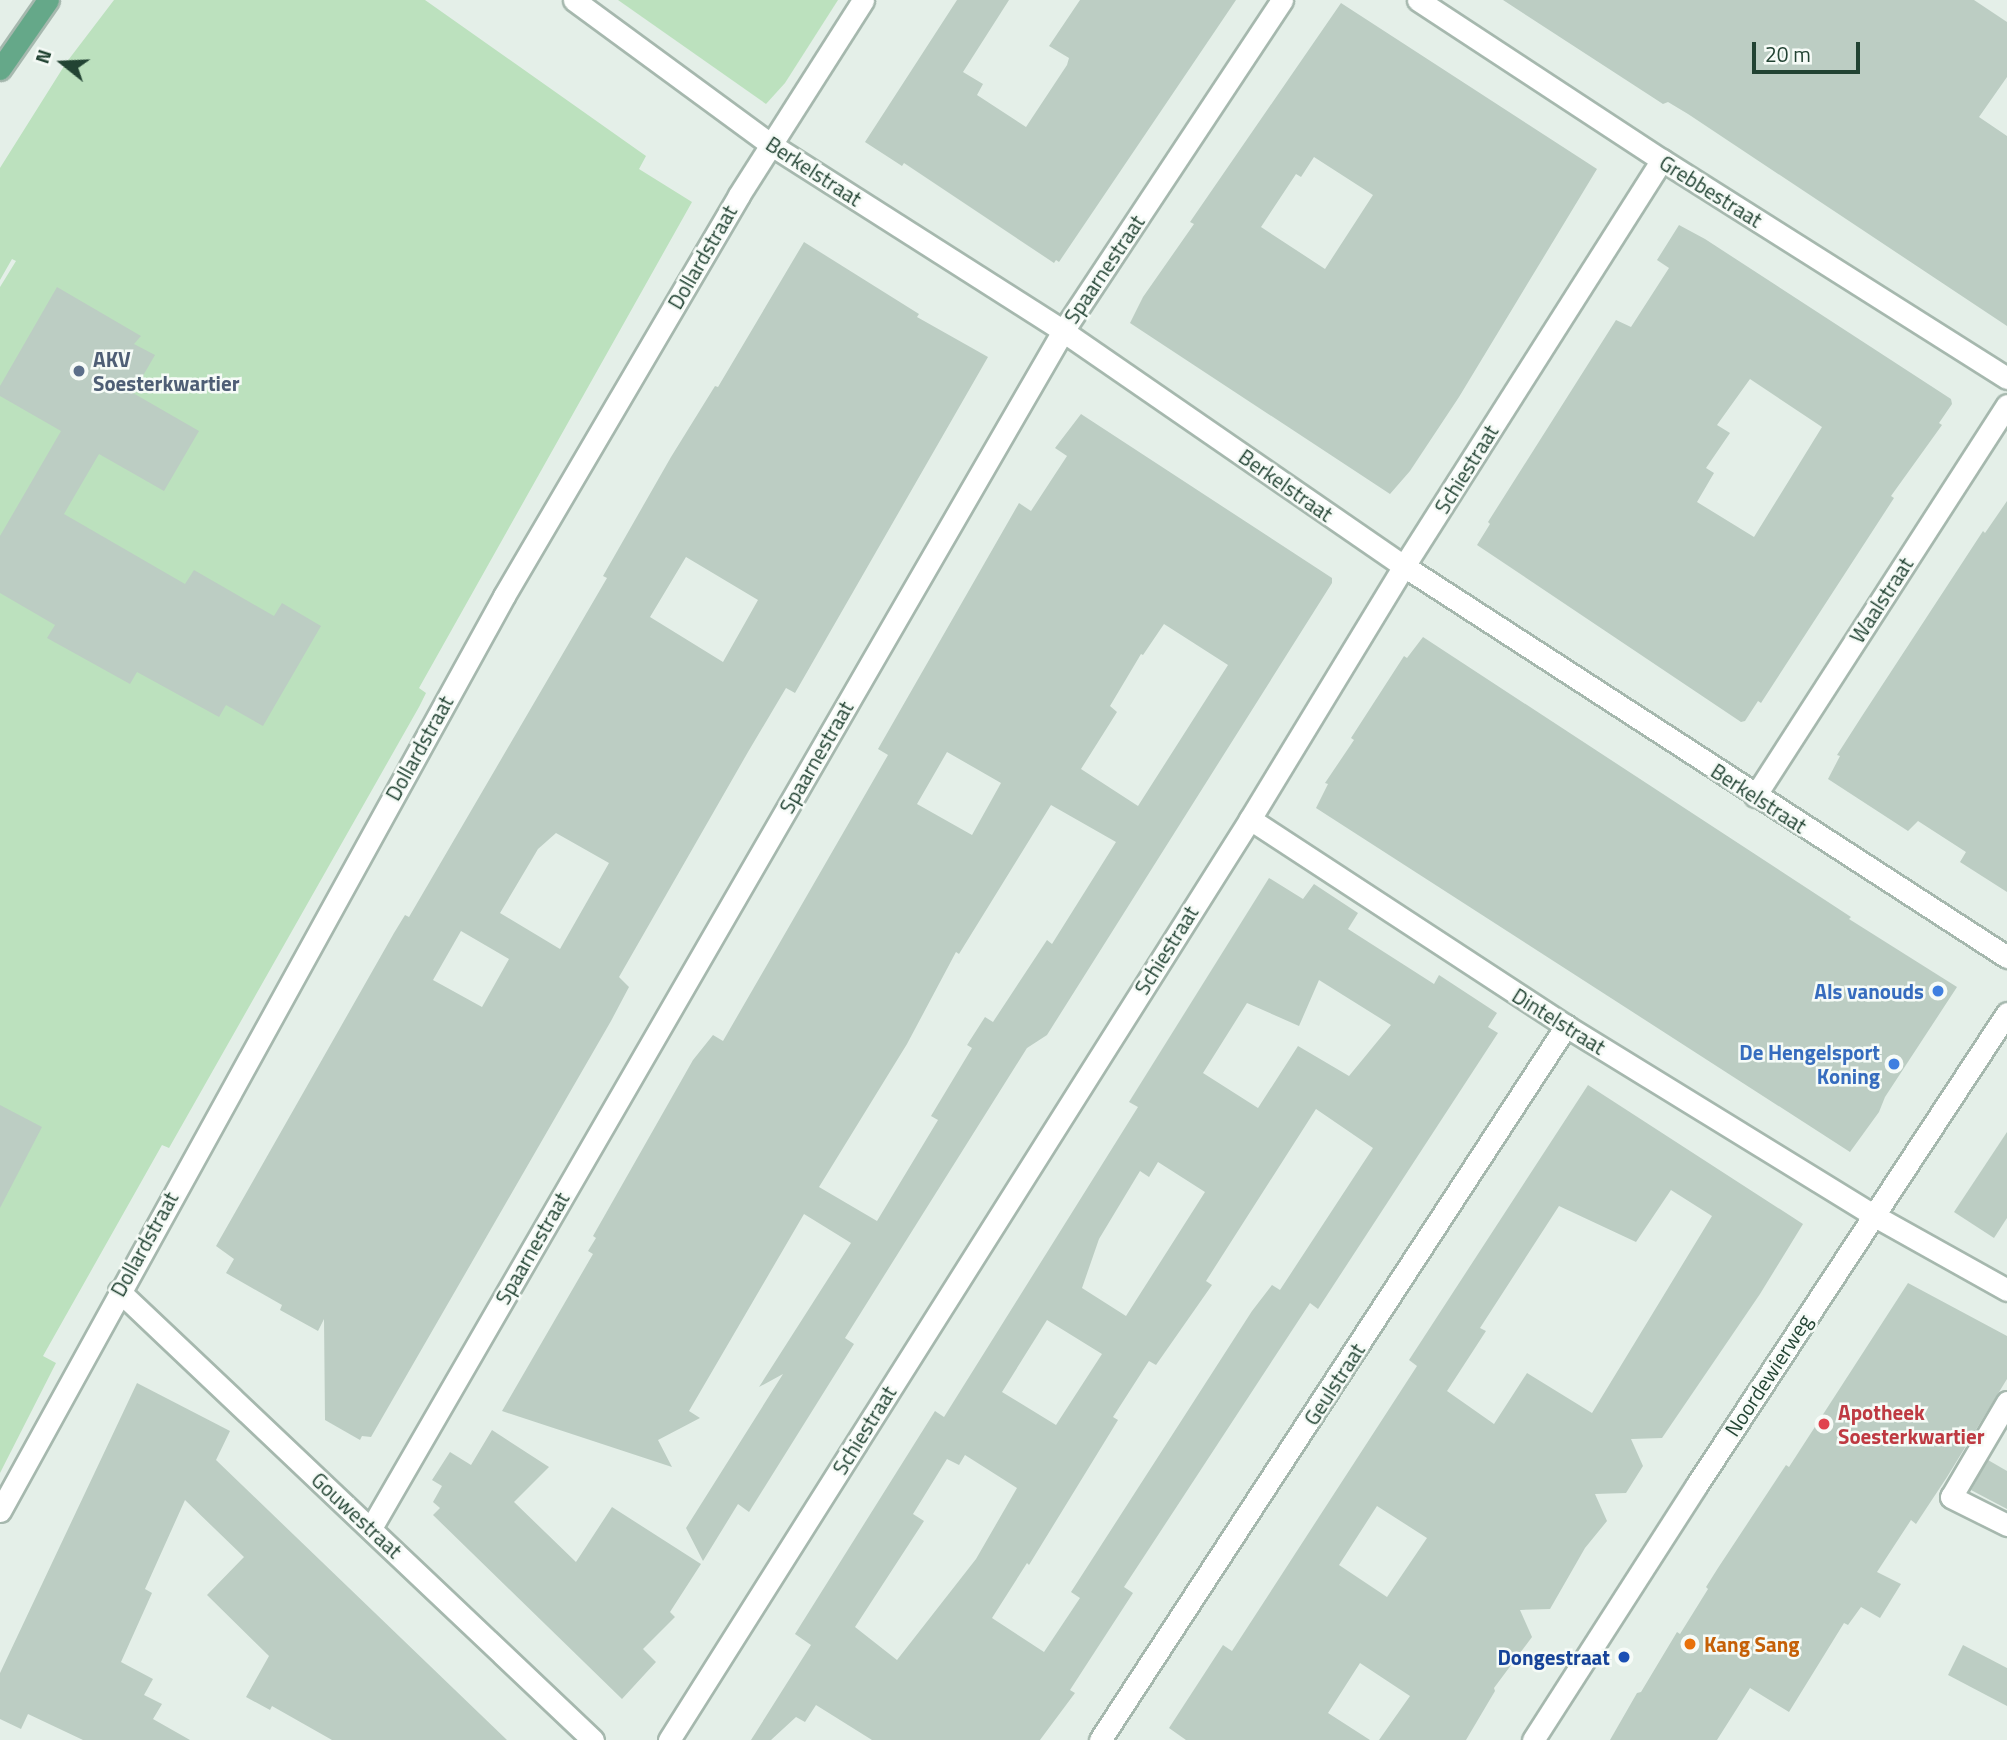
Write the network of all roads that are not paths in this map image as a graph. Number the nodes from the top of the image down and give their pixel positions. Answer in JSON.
{"nodes":[{"id":1,"x":48,"y":0,"type":"edge"},
{"id":2,"x":574,"y":0,"type":"edge"},
{"id":3,"x":863,"y":0,"type":"edge"},
{"id":4,"x":1283,"y":0,"type":"edge"},
{"id":5,"x":1418,"y":0,"type":"edge"},
{"id":6,"x":0,"y":69,"type":"edge"},
{"id":7,"x":770,"y":144,"type":"junction"},
{"id":8,"x":1662,"y":160,"type":"junction"},
{"id":9,"x":1063,"y":331,"type":"junction"},
{"id":10,"x":2007,"y":378,"type":"edge"},
{"id":11,"x":2007,"y":405,"type":"edge"},
{"id":12,"x":1404,"y":566,"type":"junction"},
{"id":13,"x":1755,"y":796,"type":"junction"},
{"id":14,"x":1250,"y":819,"type":"junction"},
{"id":15,"x":2007,"y":957,"type":"edge"},
{"id":16,"x":2007,"y":1013,"type":"edge"},
{"id":17,"x":1566,"y":1026,"type":"junction"},
{"id":18,"x":1873,"y":1215,"type":"junction"},
{"id":19,"x":2007,"y":1290,"type":"edge"},
{"id":20,"x":118,"y":1291,"type":"junction"},
{"id":21,"x":2007,"y":1402,"type":"edge"},
{"id":22,"x":0,"y":1511,"type":"edge"},
{"id":23,"x":2007,"y":1525,"type":"edge"},
{"id":24,"x":371,"y":1528,"type":"junction"},
{"id":25,"x":1108,"y":1737,"type":"edge"},
{"id":26,"x":593,"y":1740,"type":"edge"},
{"id":27,"x":669,"y":1740,"type":"edge"},
{"id":28,"x":1533,"y":1740,"type":"edge"}],
"edges":[{"from":1,"to":6,"type":"main road"},
{"from":2,"to":7,"type":"street","name":"Berkelstraat"},
{"from":3,"to":7,"type":"street","name":"Dollardstraat"},
{"from":4,"to":9,"type":"street","name":"Spaarnestraat"},
{"from":5,"to":8,"type":"street","name":"Grebbestraat"},
{"from":7,"to":9,"type":"street","name":"Berkelstraat"},
{"from":7,"to":20,"type":"street","name":"Dollardstraat"},
{"from":8,"to":10,"type":"street","name":"Grebbestraat"},
{"from":8,"to":12,"type":"street","name":"Schiestraat"},
{"from":9,"to":12,"type":"street","name":"Berkelstraat"},
{"from":9,"to":24,"type":"street","name":"Spaarnestraat"},
{"from":11,"to":13,"type":"street","name":"Waalstraat"},
{"from":12,"to":13,"type":"street","name":"Berkelstraat"},
{"from":12,"to":14,"type":"street","name":"Schiestraat"},
{"from":13,"to":15,"type":"street","name":"Berkelstraat"},
{"from":14,"to":17,"type":"street","name":"Dintelstraat"},
{"from":14,"to":27,"type":"street","name":"Schiestraat"},
{"from":16,"to":18,"type":"street","name":"Noordewierweg"},
{"from":17,"to":18,"type":"street","name":"Dintelstraat"},
{"from":17,"to":25,"type":"street","name":"Geulstraat"},
{"from":18,"to":19,"type":"street","name":"Dintelstraat"},
{"from":18,"to":28,"type":"street","name":"Noordewierweg"},
{"from":20,"to":22,"type":"street","name":"Dollardstraat"},
{"from":20,"to":24,"type":"street","name":"Gouwestraat"},
{"from":21,"to":23,"type":"street"},
{"from":24,"to":26,"type":"street","name":"Gouwestraat"}]}
